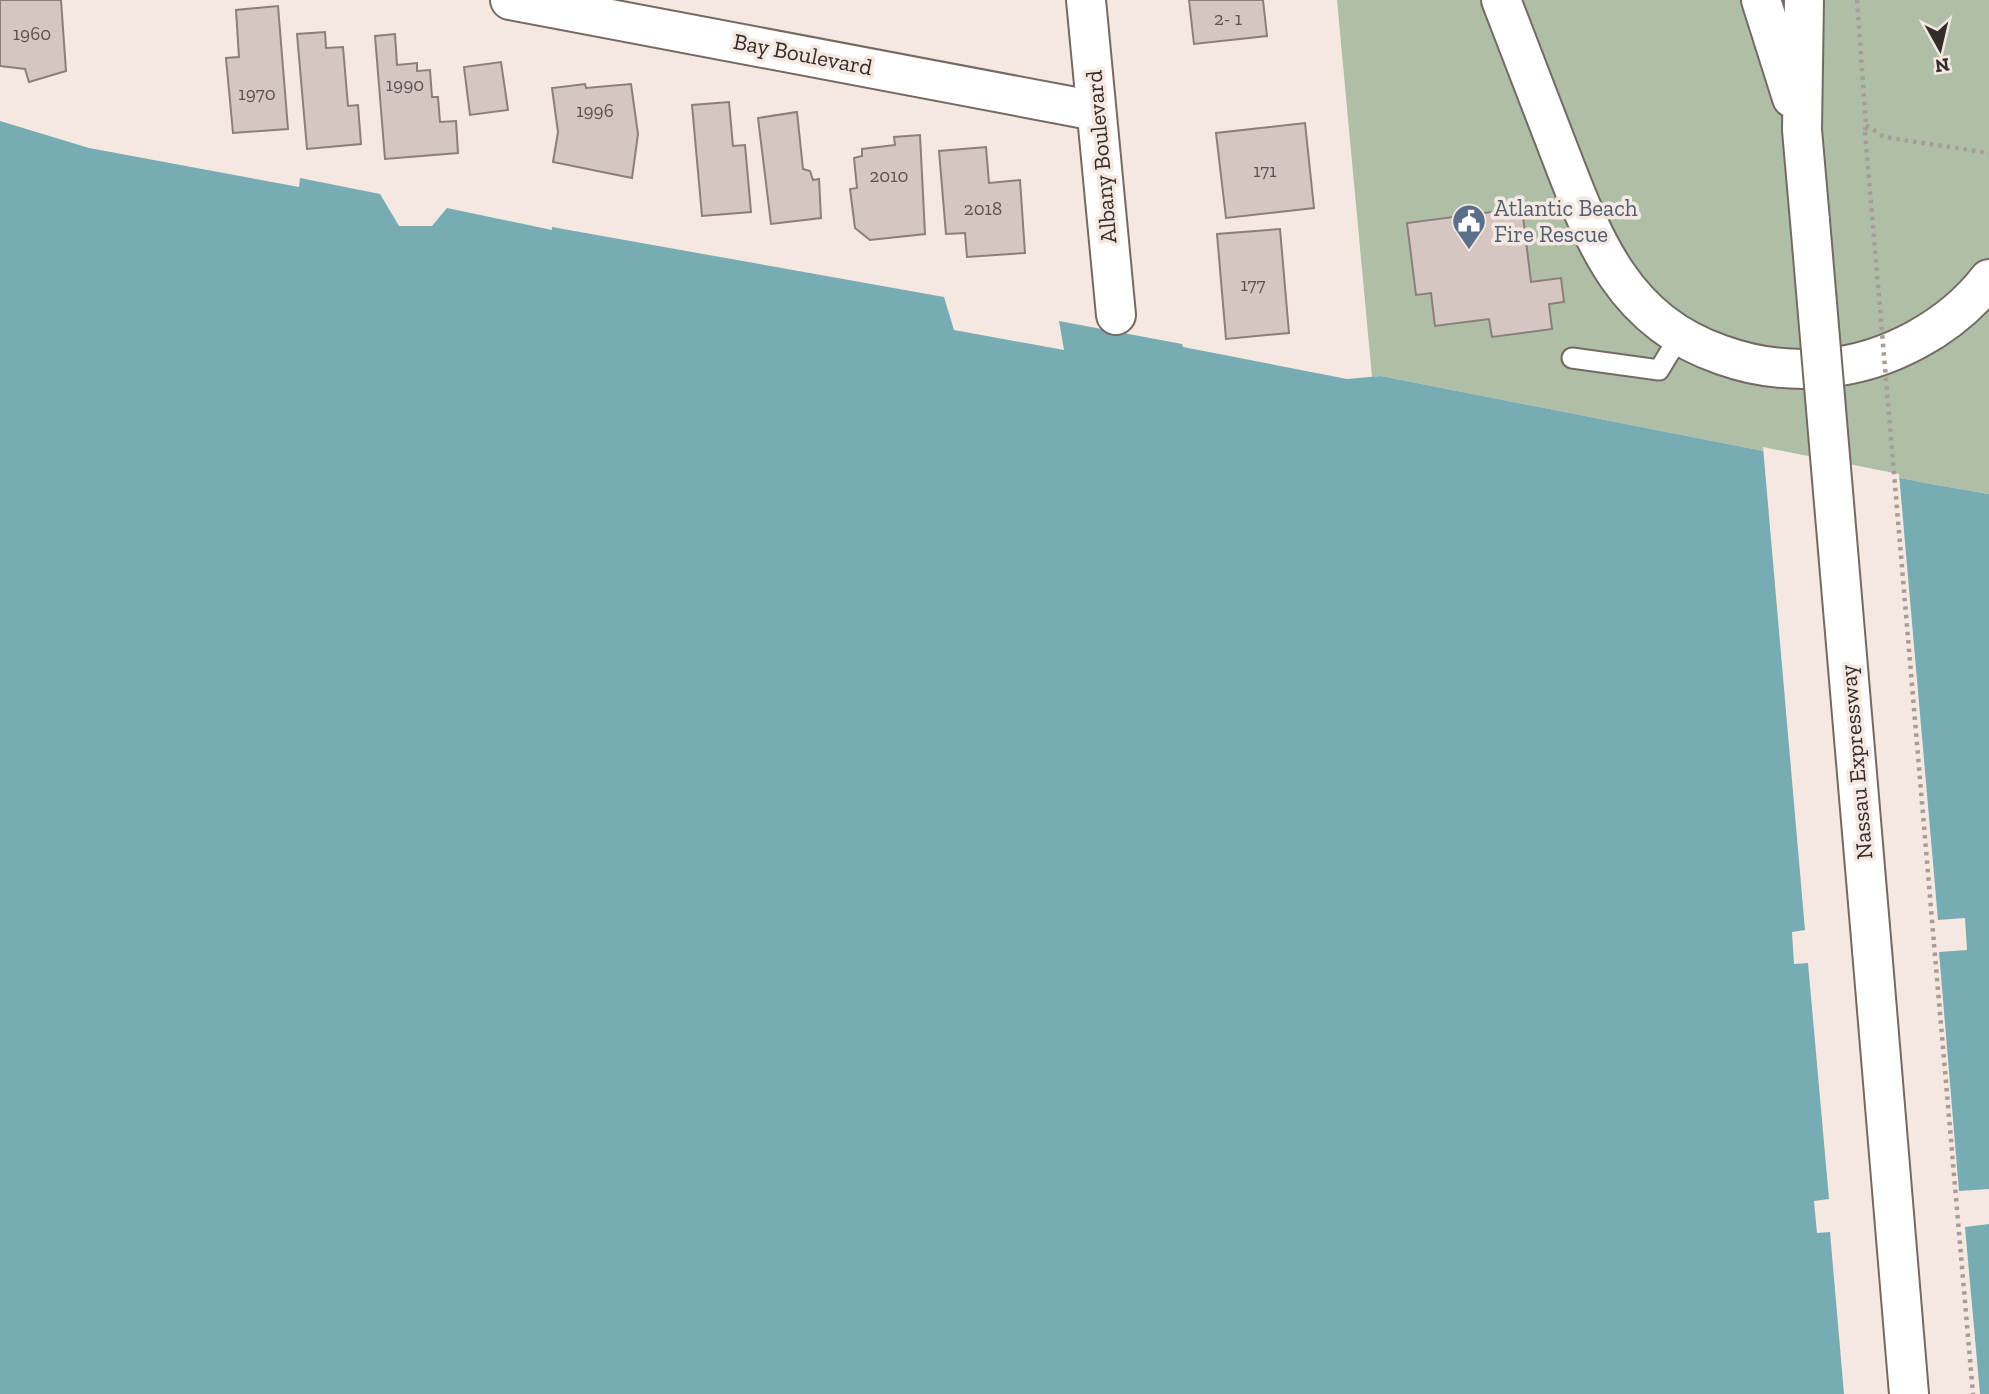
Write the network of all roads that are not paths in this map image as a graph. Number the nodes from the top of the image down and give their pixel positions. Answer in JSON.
{"nodes":[{"id":1,"x":510,"y":0,"type":"edge"},
{"id":2,"x":1086,"y":0,"type":"edge"},
{"id":3,"x":1501,"y":0,"type":"edge"},
{"id":4,"x":1761,"y":0,"type":"edge"},
{"id":5,"x":1804,"y":0,"type":"edge"},
{"id":6,"x":676,"y":15,"type":"edge"},
{"id":7,"x":1096,"y":111,"type":"junction"},
{"id":8,"x":1802,"y":130,"type":"junction"},
{"id":9,"x":1989,"y":279,"type":"edge"},
{"id":10,"x":1116,"y":315,"type":"dead end"},
{"id":11,"x":1679,"y":337,"type":"junction"},
{"id":12,"x":1572,"y":358,"type":"dead end"},
{"id":13,"x":1909,"y":1394,"type":"edge"}],
"edges":[{"from":1,"to":6,"type":"main road","name":"Bay Boulevard"},
{"from":2,"to":7,"type":"main road","name":"Albany Boulevard"},
{"from":3,"to":11,"type":"main road"},
{"from":4,"to":8,"type":"main road","name":"Nassau Expressway"},
{"from":5,"to":8,"type":"main road","name":"Nassau Expressway"},
{"from":6,"to":7,"type":"main road","name":"Bay Boulevard"},
{"from":7,"to":10,"type":"main road","name":"Albany Boulevard"},
{"from":8,"to":13,"type":"main road","name":"Nassau Expressway","bridge":true},
{"from":9,"to":11,"type":"main road"},
{"from":11,"to":12,"type":"lane"}]}
